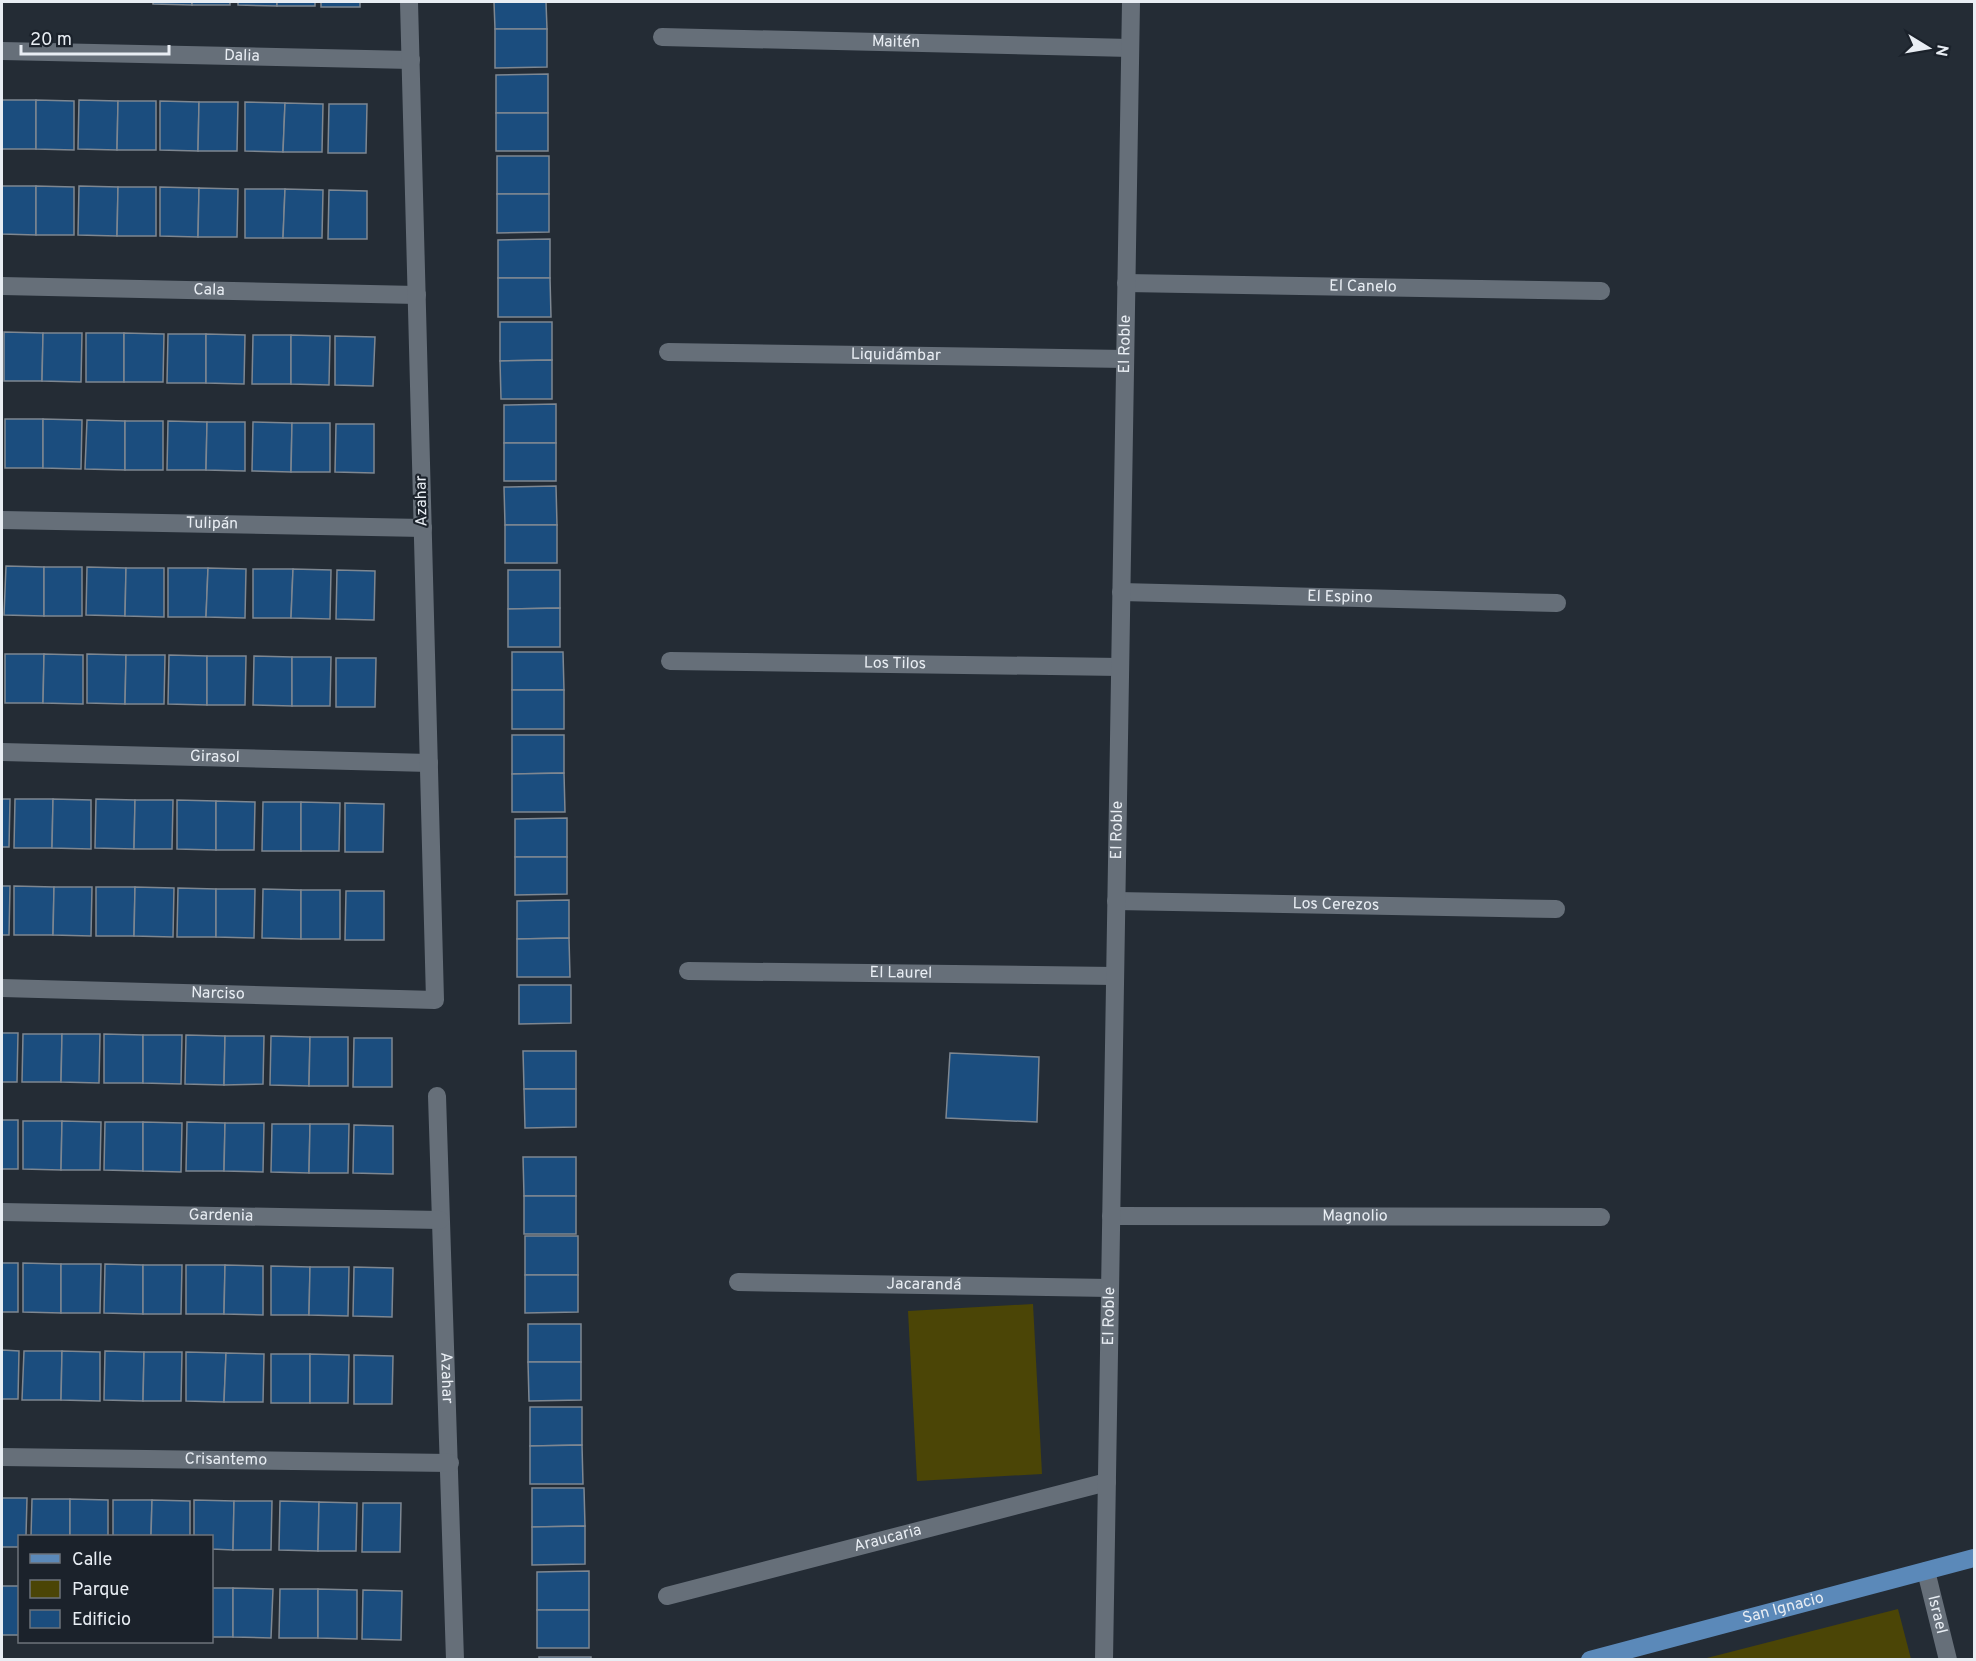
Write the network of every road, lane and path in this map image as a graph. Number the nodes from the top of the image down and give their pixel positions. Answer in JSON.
{"nodes":[{"id":1,"x":409,"y":2,"type":"edge"},
{"id":2,"x":1131,"y":2,"type":"edge"},
{"id":3,"x":662,"y":37,"type":"dead end"},
{"id":4,"x":1130,"y":48,"type":"junction"},
{"id":5,"x":2,"y":51,"type":"edge"},
{"id":6,"x":411,"y":60,"type":"junction"},
{"id":7,"x":1126,"y":284,"type":"junction"},
{"id":8,"x":2,"y":286,"type":"edge"},
{"id":9,"x":1601,"y":291,"type":"dead end"},
{"id":10,"x":417,"y":295,"type":"junction"},
{"id":11,"x":668,"y":352,"type":"dead end"},
{"id":12,"x":1125,"y":360,"type":"junction"},
{"id":13,"x":2,"y":520,"type":"edge"},
{"id":14,"x":423,"y":528,"type":"junction"},
{"id":15,"x":1121,"y":592,"type":"junction"},
{"id":16,"x":1557,"y":603,"type":"dead end"},
{"id":17,"x":670,"y":661,"type":"dead end"},
{"id":18,"x":1120,"y":667,"type":"junction"},
{"id":19,"x":2,"y":752,"type":"edge"},
{"id":20,"x":429,"y":763,"type":"junction"},
{"id":21,"x":1116,"y":901,"type":"junction"},
{"id":22,"x":1556,"y":909,"type":"dead end"},
{"id":23,"x":688,"y":971,"type":"dead end"},
{"id":24,"x":1115,"y":976,"type":"junction"},
{"id":25,"x":2,"y":988,"type":"edge"},
{"id":26,"x":435,"y":1000,"type":"joint"},
{"id":27,"x":437,"y":1096,"type":"dead end"},
{"id":28,"x":2,"y":1212,"type":"edge"},
{"id":29,"x":1111,"y":1216,"type":"junction"},
{"id":30,"x":1601,"y":1217,"type":"dead end"},
{"id":31,"x":440,"y":1221,"type":"junction"},
{"id":32,"x":738,"y":1282,"type":"dead end"},
{"id":33,"x":1110,"y":1288,"type":"junction"},
{"id":34,"x":2,"y":1457,"type":"edge"},
{"id":35,"x":450,"y":1462,"type":"junction"},
{"id":36,"x":1107,"y":1482,"type":"junction"},
{"id":37,"x":1974,"y":1558,"type":"edge"},
{"id":38,"x":1926,"y":1571,"type":"junction"},
{"id":39,"x":667,"y":1596,"type":"dead end"},
{"id":40,"x":455,"y":1659,"type":"edge"},
{"id":41,"x":1104,"y":1659,"type":"edge"},
{"id":42,"x":1590,"y":1659,"type":"edge"},
{"id":43,"x":1948,"y":1659,"type":"edge"}],
"edges":[{"from":1,"to":6,"type":"street","name":"Azahar"},
{"from":2,"to":4,"type":"street","name":"El Roble"},
{"from":3,"to":4,"type":"street","name":"Maitén"},
{"from":4,"to":7,"type":"street","name":"El Roble"},
{"from":5,"to":6,"type":"street","name":"Dalia"},
{"from":6,"to":10,"type":"street","name":"Azahar"},
{"from":7,"to":9,"type":"street","name":"El Canelo"},
{"from":7,"to":12,"type":"street","name":"El Roble"},
{"from":8,"to":10,"type":"street","name":"Cala"},
{"from":10,"to":14,"type":"street","name":"Azahar"},
{"from":11,"to":12,"type":"street","name":"Liquidámbar"},
{"from":12,"to":15,"type":"street","name":"El Roble"},
{"from":13,"to":14,"type":"street","name":"Tulipán"},
{"from":14,"to":20,"type":"street","name":"Azahar"},
{"from":15,"to":16,"type":"street","name":"El Espino"},
{"from":15,"to":18,"type":"street","name":"El Roble"},
{"from":17,"to":18,"type":"street","name":"Los Tilos"},
{"from":18,"to":21,"type":"street","name":"El Roble"},
{"from":19,"to":20,"type":"street","name":"Girasol"},
{"from":20,"to":26,"type":"street","name":"Azahar"},
{"from":21,"to":22,"type":"street","name":"Los Cerezos"},
{"from":21,"to":24,"type":"street","name":"El Roble"},
{"from":23,"to":24,"type":"street","name":"El Laurel"},
{"from":24,"to":29,"type":"street","name":"El Roble"},
{"from":25,"to":26,"type":"street","name":"Narciso"},
{"from":27,"to":31,"type":"street","name":"Azahar"},
{"from":28,"to":31,"type":"street","name":"Gardenia"},
{"from":29,"to":30,"type":"street","name":"Magnolio"},
{"from":29,"to":33,"type":"street","name":"El Roble"},
{"from":31,"to":35,"type":"street","name":"Azahar"},
{"from":32,"to":33,"type":"street","name":"Jacarandá"},
{"from":33,"to":36,"type":"street","name":"El Roble"},
{"from":34,"to":35,"type":"street","name":"Crisantemo"},
{"from":35,"to":40,"type":"street","name":"Azahar"},
{"from":36,"to":39,"type":"street","name":"Araucaria"},
{"from":36,"to":41,"type":"street","name":"El Roble"},
{"from":37,"to":38,"type":"main road","name":"San Ignacio"},
{"from":38,"to":42,"type":"main road","name":"San Ignacio"},
{"from":38,"to":43,"type":"street","name":"Israel"}]}
